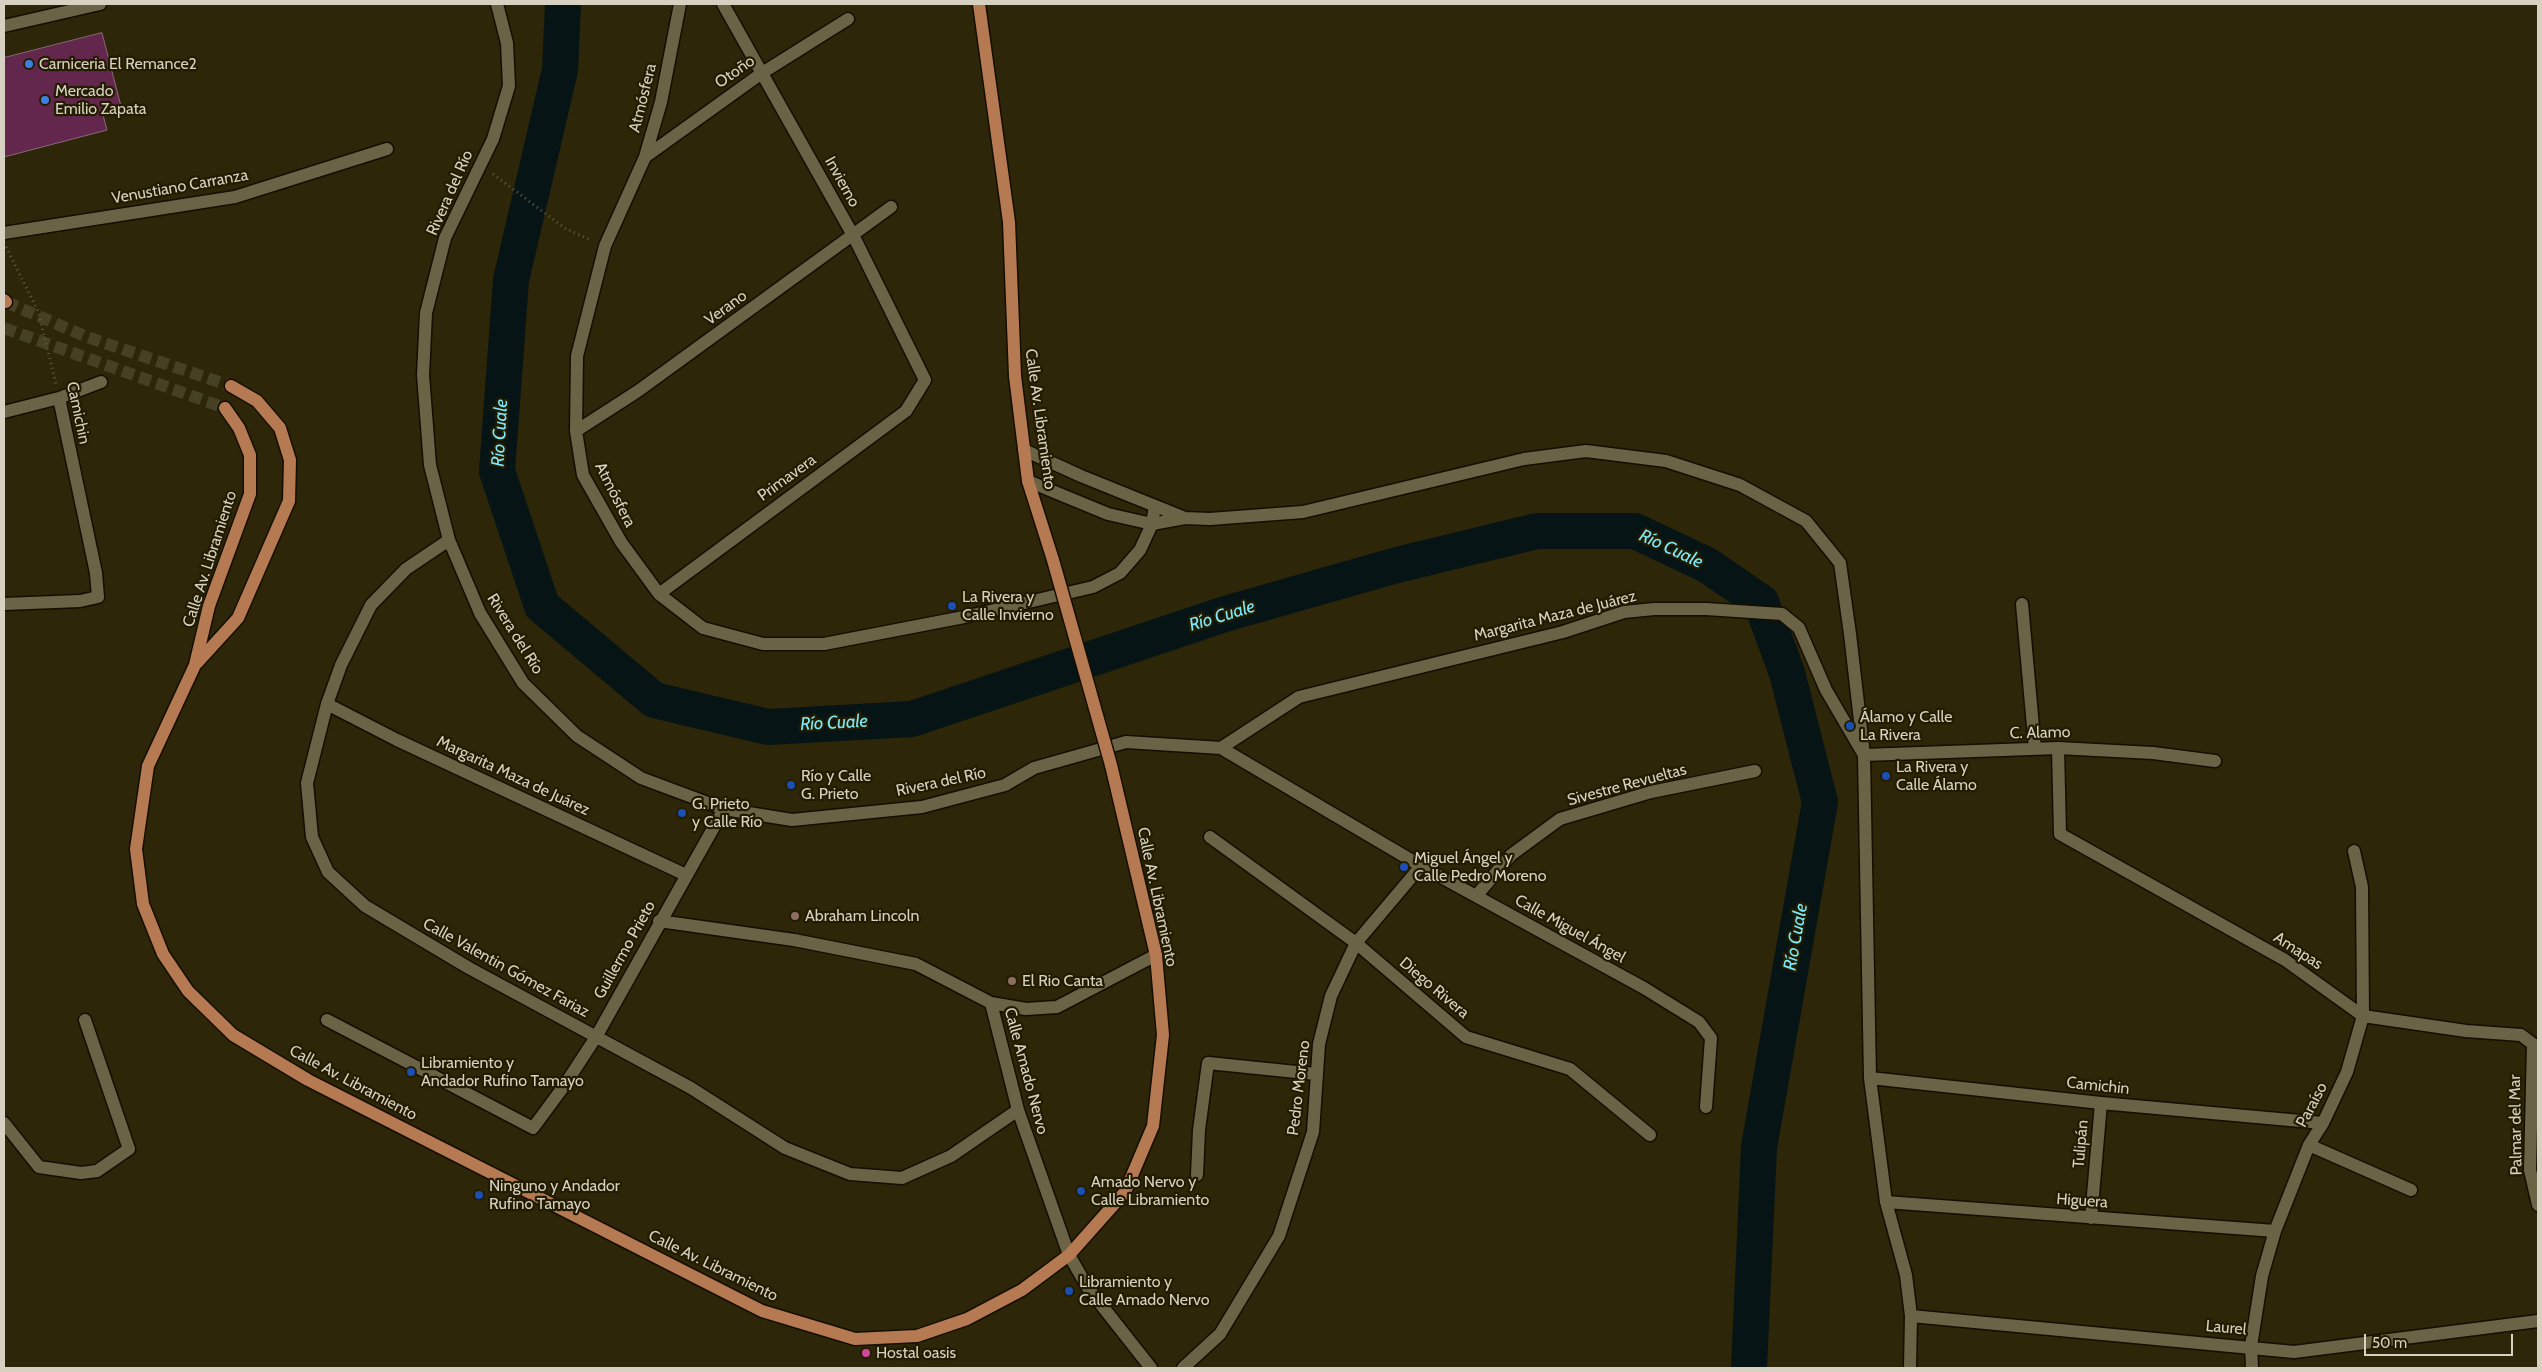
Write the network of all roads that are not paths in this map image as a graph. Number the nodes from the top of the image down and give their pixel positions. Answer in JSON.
{"nodes":[{"id":1,"x":100,"y":4,"type":"edge"},
{"id":2,"x":497,"y":4,"type":"edge"},
{"id":3,"x":680,"y":4,"type":"edge"},
{"id":4,"x":723,"y":4,"type":"edge"},
{"id":5,"x":979,"y":4,"type":"edge"},
{"id":6,"x":848,"y":19,"type":"dead end"},
{"id":7,"x":4,"y":26,"type":"edge"},
{"id":8,"x":762,"y":73,"type":"junction"},
{"id":9,"x":387,"y":149,"type":"dead end"},
{"id":10,"x":645,"y":157,"type":"junction"},
{"id":11,"x":891,"y":207,"type":"dead end"},
{"id":12,"x":4,"y":233,"type":"edge"},
{"id":13,"x":854,"y":237,"type":"junction"},
{"id":14,"x":925,"y":380,"type":"joint"},
{"id":15,"x":101,"y":382,"type":"dead end"},
{"id":16,"x":231,"y":386,"type":"tunnel mouth"},
{"id":17,"x":59,"y":398,"type":"junction"},
{"id":18,"x":225,"y":408,"type":"tunnel mouth"},
{"id":19,"x":4,"y":412,"type":"edge"},
{"id":20,"x":576,"y":431,"type":"junction"},
{"id":21,"x":1024,"y":450,"type":"junction"},
{"id":22,"x":1028,"y":481,"type":"junction"},
{"id":23,"x":1155,"y":506,"type":"junction"},
{"id":24,"x":1186,"y":518,"type":"junction"},
{"id":25,"x":1152,"y":524,"type":"junction"},
{"id":26,"x":449,"y":540,"type":"junction"},
{"id":27,"x":659,"y":594,"type":"junction"},
{"id":28,"x":4,"y":604,"type":"edge"},
{"id":29,"x":2022,"y":604,"type":"dead end"},
{"id":30,"x":195,"y":665,"type":"junction"},
{"id":31,"x":327,"y":704,"type":"junction"},
{"id":32,"x":1126,"y":742,"type":"joint"},
{"id":33,"x":1221,"y":748,"type":"junction"},
{"id":34,"x":2058,"y":748,"type":"junction"},
{"id":35,"x":2035,"y":749,"type":"junction"},
{"id":36,"x":1864,"y":754,"type":"junction"},
{"id":37,"x":2215,"y":761,"type":"dead end"},
{"id":38,"x":1755,"y":771,"type":"dead end"},
{"id":39,"x":724,"y":809,"type":"junction"},
{"id":40,"x":1210,"y":837,"type":"dead end"},
{"id":41,"x":2354,"y":851,"type":"dead end"},
{"id":42,"x":1421,"y":866,"type":"junction"},
{"id":43,"x":686,"y":875,"type":"junction"},
{"id":44,"x":1477,"y":895,"type":"junction"},
{"id":45,"x":659,"y":921,"type":"junction"},
{"id":46,"x":1356,"y":943,"type":"junction"},
{"id":47,"x":1156,"y":955,"type":"junction"},
{"id":48,"x":991,"y":1003,"type":"junction"},
{"id":49,"x":2363,"y":1016,"type":"junction"},
{"id":50,"x":85,"y":1020,"type":"dead end"},
{"id":51,"x":327,"y":1020,"type":"dead end"},
{"id":52,"x":596,"y":1036,"type":"junction"},
{"id":53,"x":2532,"y":1044,"type":"joint"},
{"id":54,"x":1316,"y":1074,"type":"junction"},
{"id":55,"x":1870,"y":1078,"type":"junction"},
{"id":56,"x":2101,"y":1103,"type":"junction"},
{"id":57,"x":1706,"y":1107,"type":"dead end"},
{"id":58,"x":1018,"y":1110,"type":"junction"},
{"id":59,"x":4,"y":1123,"type":"edge"},
{"id":60,"x":2324,"y":1123,"type":"junction"},
{"id":61,"x":1650,"y":1135,"type":"dead end"},
{"id":62,"x":2309,"y":1145,"type":"junction"},
{"id":63,"x":1197,"y":1175,"type":"dead end"},
{"id":64,"x":2411,"y":1190,"type":"dead end"},
{"id":65,"x":1886,"y":1202,"type":"junction"},
{"id":66,"x":2538,"y":1205,"type":"edge"},
{"id":67,"x":2091,"y":1218,"type":"junction"},
{"id":68,"x":2275,"y":1231,"type":"junction"},
{"id":69,"x":1069,"y":1255,"type":"junction"},
{"id":70,"x":1911,"y":1316,"type":"junction"},
{"id":71,"x":2538,"y":1322,"type":"edge"},
{"id":72,"x":2250,"y":1346,"type":"junction"},
{"id":73,"x":1151,"y":1368,"type":"edge"},
{"id":74,"x":1183,"y":1368,"type":"edge"},
{"id":75,"x":1910,"y":1368,"type":"edge"},
{"id":76,"x":2252,"y":1368,"type":"edge"}],
"edges":[{"from":1,"to":7,"type":"street"},
{"from":2,"to":26,"type":"street","name":"Rivera del Río"},
{"from":3,"to":10,"type":"street","name":"Atmósfera"},
{"from":4,"to":8,"type":"street","name":"Invierno"},
{"from":5,"to":21,"type":"main road","name":"Calle Av. Libramiento"},
{"from":6,"to":8,"type":"street","name":"Otoño"},
{"from":8,"to":10,"type":"street","name":"Otoño"},
{"from":8,"to":13,"type":"street","name":"Invierno"},
{"from":9,"to":12,"type":"street","name":"Venustiano Carranza"},
{"from":10,"to":20,"type":"street","name":"Atmósfera"},
{"from":11,"to":13,"type":"street","name":"Verano"},
{"from":13,"to":14,"type":"street","name":"Invierno"},
{"from":13,"to":20,"type":"street","name":"Verano"},
{"from":14,"to":27,"type":"street","name":"Primavera"},
{"from":15,"to":17,"type":"street"},
{"from":16,"to":30,"type":"main road","name":"Calle Av. Libramiento"},
{"from":17,"to":19,"type":"street"},
{"from":17,"to":28,"type":"street","name":"Camichin"},
{"from":18,"to":30,"type":"main road","name":"Calle Av. Libramiento"},
{"from":20,"to":27,"type":"street","name":"Atmósfera"},
{"from":21,"to":22,"type":"main road","name":"Calle Av. Libramiento"},
{"from":21,"to":23,"type":"street"},
{"from":22,"to":25,"type":"street"},
{"from":22,"to":47,"type":"main road","name":"Calle Av. Libramiento","bridge":true},
{"from":23,"to":24,"type":"street"},
{"from":23,"to":25,"type":"street","name":"Atmósfera"},
{"from":24,"to":25,"type":"street"},
{"from":24,"to":36,"type":"street"},
{"from":25,"to":27,"type":"street","name":"Atmósfera"},
{"from":26,"to":31,"type":"street","name":"Calle Valentin Gómez Fariaz"},
{"from":26,"to":39,"type":"street","name":"Rivera del Río"},
{"from":29,"to":35,"type":"street"},
{"from":30,"to":69,"type":"main road","name":"Calle Av. Libramiento"},
{"from":31,"to":43,"type":"street","name":"Margarita Maza de Juárez"},
{"from":31,"to":52,"type":"street","name":"Calle Valentin Gómez Fariaz"},
{"from":32,"to":33,"type":"street","name":"Calle Miguel Ángel"},
{"from":32,"to":39,"type":"street","name":"Rivera del Río"},
{"from":33,"to":36,"type":"street","name":"Margarita Maza de Juárez"},
{"from":33,"to":42,"type":"street","name":"Calle Miguel Ángel"},
{"from":34,"to":35,"type":"street","name":"C. Alamo"},
{"from":34,"to":37,"type":"street","name":"C. Alamo"},
{"from":34,"to":49,"type":"street","name":"Amapas"},
{"from":35,"to":36,"type":"street","name":"C. Alamo"},
{"from":36,"to":55,"type":"street"},
{"from":38,"to":44,"type":"street","name":"Sivestre Revueltas"},
{"from":39,"to":43,"type":"street","name":"Guillermo Prieto"},
{"from":40,"to":46,"type":"street","name":"Diego Rivera"},
{"from":41,"to":49,"type":"street","name":"Paraíso"},
{"from":42,"to":44,"type":"street","name":"Calle Miguel Ángel"},
{"from":42,"to":46,"type":"street","name":"Pedro Moreno"},
{"from":43,"to":45,"type":"street","name":"Guillermo Prieto"},
{"from":44,"to":57,"type":"street","name":"Calle Miguel Ángel"},
{"from":45,"to":48,"type":"street","name":"Calle Amado Nervo"},
{"from":45,"to":52,"type":"street","name":"Guillermo Prieto"},
{"from":46,"to":54,"type":"street","name":"Pedro Moreno"},
{"from":46,"to":61,"type":"street","name":"Diego Rivera"},
{"from":47,"to":48,"type":"street"},
{"from":47,"to":69,"type":"main road","name":"Calle Av. Libramiento"},
{"from":48,"to":58,"type":"street","name":"Calle Amado Nervo"},
{"from":49,"to":53,"type":"street","name":"Amapas"},
{"from":49,"to":60,"type":"street","name":"Paraíso"},
{"from":50,"to":59,"type":"street"},
{"from":51,"to":52,"type":"street","name":"Guillermo Prieto"},
{"from":52,"to":58,"type":"street","name":"Calle Valentin Gómez Fariaz"},
{"from":53,"to":66,"type":"street","name":"Palmar del Mar"},
{"from":54,"to":63,"type":"street"},
{"from":54,"to":74,"type":"street","name":"Pedro Moreno"},
{"from":55,"to":56,"type":"street","name":"Camichin"},
{"from":55,"to":65,"type":"street"},
{"from":56,"to":60,"type":"street","name":"Camichin"},
{"from":56,"to":67,"type":"street","name":"Tulipán"},
{"from":58,"to":69,"type":"street","name":"Calle Amado Nervo"},
{"from":60,"to":62,"type":"street","name":"Paraíso"},
{"from":62,"to":64,"type":"street"},
{"from":62,"to":68,"type":"street","name":"Paraíso"},
{"from":65,"to":67,"type":"street","name":"Higuera"},
{"from":65,"to":70,"type":"street"},
{"from":67,"to":68,"type":"street","name":"Higuera"},
{"from":68,"to":72,"type":"street","name":"Paraíso"},
{"from":69,"to":73,"type":"street","name":"Calle Amado Nervo"},
{"from":70,"to":72,"type":"street","name":"Laurel"},
{"from":70,"to":75,"type":"street"},
{"from":71,"to":72,"type":"street","name":"Laurel"},
{"from":72,"to":76,"type":"street","name":"Paraíso"}]}
